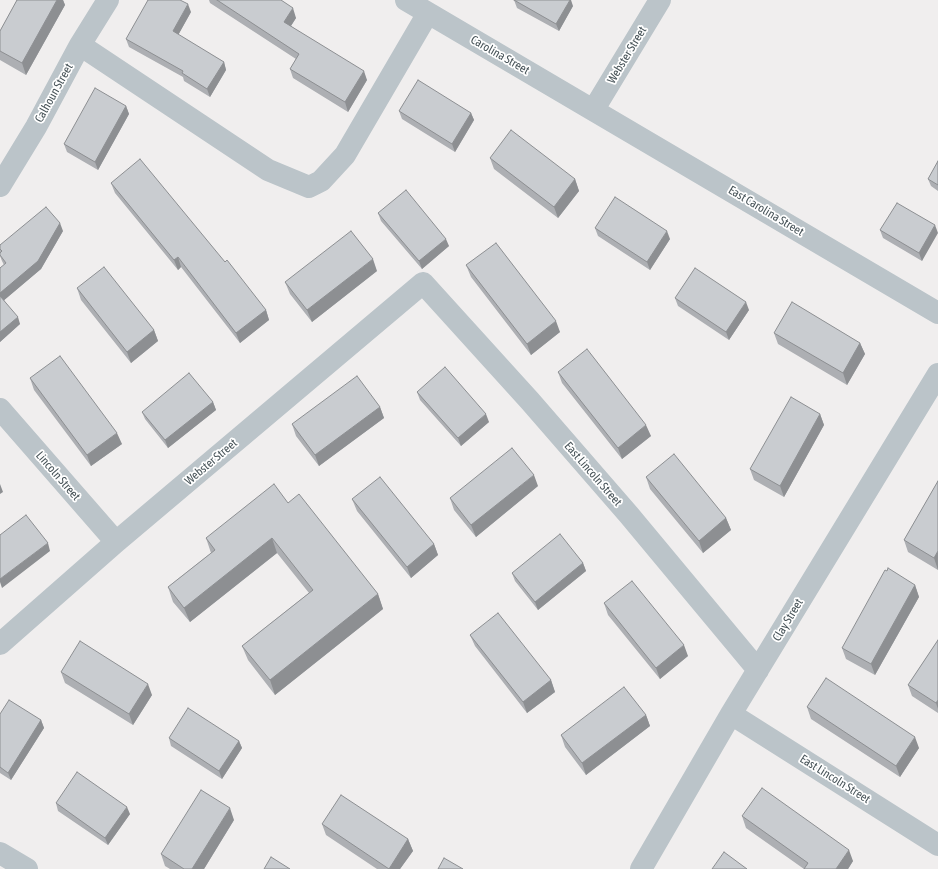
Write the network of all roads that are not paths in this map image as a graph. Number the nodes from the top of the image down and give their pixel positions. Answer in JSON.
{"nodes":[{"id":1,"x":108,"y":0,"type":"edge"},
{"id":2,"x":406,"y":0,"type":"edge"},
{"id":3,"x":660,"y":0,"type":"edge"},
{"id":4,"x":428,"y":13,"type":"junction"},
{"id":5,"x":80,"y":45,"type":"junction"},
{"id":6,"x":594,"y":109,"type":"junction"},
{"id":7,"x":0,"y":186,"type":"edge"},
{"id":8,"x":423,"y":283,"type":"joint"},
{"id":9,"x":938,"y":313,"type":"edge"},
{"id":10,"x":938,"y":374,"type":"edge"},
{"id":11,"x":0,"y":409,"type":"edge"},
{"id":12,"x":116,"y":542,"type":"junction"},
{"id":13,"x":0,"y":644,"type":"edge"},
{"id":14,"x":758,"y":670,"type":"junction"},
{"id":15,"x":731,"y":714,"type":"junction"},
{"id":16,"x":938,"y":845,"type":"edge"},
{"id":17,"x":0,"y":852,"type":"edge"},
{"id":18,"x":27,"y":869,"type":"edge"},
{"id":19,"x":641,"y":869,"type":"edge"}],
"edges":[{"from":1,"to":5,"type":"street","name":"Calhoun Street"},
{"from":2,"to":4,"type":"street","name":"Carolina Street"},
{"from":3,"to":6,"type":"street","name":"Webster Street"},
{"from":4,"to":5,"type":"street"},
{"from":4,"to":6,"type":"street","name":"Carolina Street"},
{"from":5,"to":7,"type":"street","name":"Calhoun Street"},
{"from":6,"to":9,"type":"street","name":"East Carolina Street"},
{"from":8,"to":12,"type":"street","name":"Webster Street"},
{"from":8,"to":14,"type":"street","name":"East Lincoln Street"},
{"from":10,"to":14,"type":"street","name":"Clay Street"},
{"from":11,"to":12,"type":"street","name":"Lincoln Street"},
{"from":12,"to":13,"type":"street","name":"Webster Street"},
{"from":14,"to":15,"type":"street","name":"Clay Street"},
{"from":15,"to":16,"type":"street","name":"East Lincoln Street"},
{"from":15,"to":19,"type":"street","name":"Clay Street"},
{"from":17,"to":18,"type":"street"}]}
